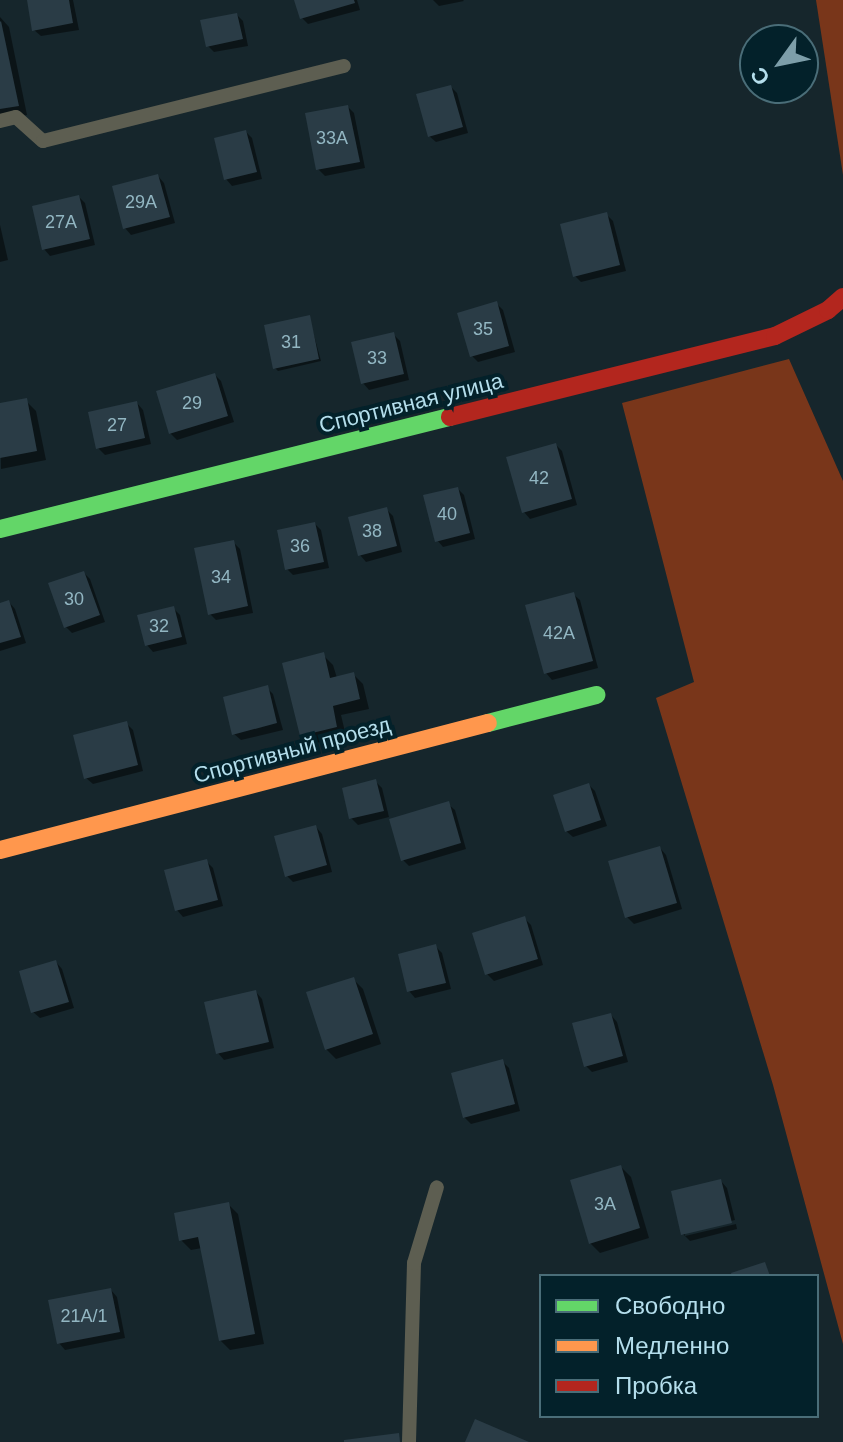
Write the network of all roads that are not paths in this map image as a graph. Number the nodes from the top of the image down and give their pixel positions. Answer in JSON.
{"nodes":[{"id":1,"x":344,"y":66,"type":"dead end"},
{"id":2,"x":0,"y":121,"type":"edge"},
{"id":3,"x":843,"y":297,"type":"edge"},
{"id":4,"x":0,"y":529,"type":"edge"},
{"id":5,"x":596,"y":695,"type":"dead end"},
{"id":6,"x":0,"y":850,"type":"edge"},
{"id":7,"x":437,"y":1187,"type":"dead end"},
{"id":8,"x":409,"y":1442,"type":"edge"}],
"edges":[{"from":1,"to":2,"type":"lane"},
{"from":3,"to":4,"type":"street","name":"Спортивная улица"},
{"from":5,"to":6,"type":"street","name":"Спортивный проезд"},
{"from":7,"to":8,"type":"lane"}]}
